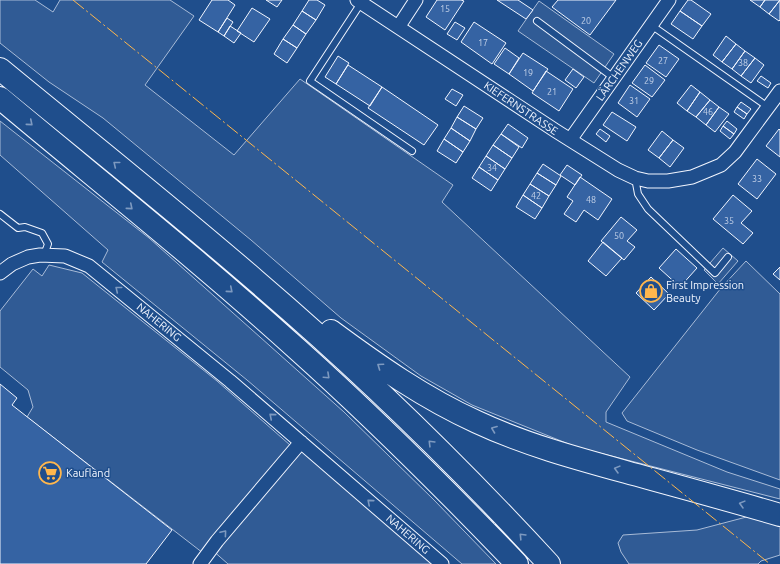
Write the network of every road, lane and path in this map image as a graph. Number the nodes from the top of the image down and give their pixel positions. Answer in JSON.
{"nodes":[{"id":1,"x":416,"y":0,"type":"edge"},
{"id":2,"x":669,"y":0,"type":"edge"},
{"id":3,"x":359,"y":1,"type":"edge"},
{"id":4,"x":537,"y":21,"type":"dead end"},
{"id":5,"x":651,"y":25,"type":"junction"},
{"id":6,"x":398,"y":26,"type":"junction"},
{"id":7,"x":0,"y":69,"type":"edge"},
{"id":8,"x":614,"y":78,"type":"junction"},
{"id":9,"x":0,"y":98,"type":"edge"},
{"id":10,"x":776,"y":99,"type":"edge"},
{"id":11,"x":570,"y":140,"type":"junction"},
{"id":12,"x":412,"y":151,"type":"dead end"},
{"id":13,"x":635,"y":178,"type":"junction"},
{"id":14,"x":0,"y":214,"type":"edge"},
{"id":15,"x":200,"y":233,"type":"junction"},
{"id":16,"x":44,"y":255,"type":"junction"},
{"id":17,"x":728,"y":257,"type":"dead end"},
{"id":18,"x":0,"y":274,"type":"edge"},
{"id":19,"x":302,"y":442,"type":"junction"},
{"id":20,"x":780,"y":515,"type":"edge"},
{"id":21,"x":200,"y":564,"type":"edge"},
{"id":22,"x":442,"y":564,"type":"edge"},
{"id":23,"x":517,"y":564,"type":"edge"},
{"id":24,"x":548,"y":564,"type":"edge"}],
"edges":[{"from":1,"to":6,"type":"street"},
{"from":2,"to":5,"type":"street","name":"LÄRCHENWEG"},
{"from":3,"to":6,"type":"street","name":"KIEFERNSTRASSE"},
{"from":3,"to":12,"type":"lane","name":"KIEFERNSTRASSE"},
{"from":4,"to":8,"type":"lane"},
{"from":5,"to":8,"type":"street","name":"LÄRCHENWEG"},
{"from":5,"to":10,"type":"lane"},
{"from":6,"to":11,"type":"street","name":"KIEFERNSTRASSE"},
{"from":15,"to":7,"type":"highway","one_way":true},
{"from":8,"to":11,"type":"street","name":"LÄRCHENWEG"},
{"from":9,"to":23,"type":"highway","one_way":true},
{"from":10,"to":13,"type":"street","name":"KIEFERNSTRASSE"},
{"from":11,"to":13,"type":"street","name":"KIEFERNSTRASSE"},
{"from":13,"to":17,"type":"lane"},
{"from":14,"to":16,"type":"lane"},
{"from":20,"to":15,"type":"highway","one_way":true},
{"from":24,"to":15,"type":"highway","one_way":true},
{"from":16,"to":18,"type":"street","name":"NAHERING"},
{"from":19,"to":16,"type":"street","name":"NAHERING","one_way":true},
{"from":21,"to":19,"type":"street","one_way":true},
{"from":22,"to":19,"type":"street","name":"NAHERING","one_way":true}]}
